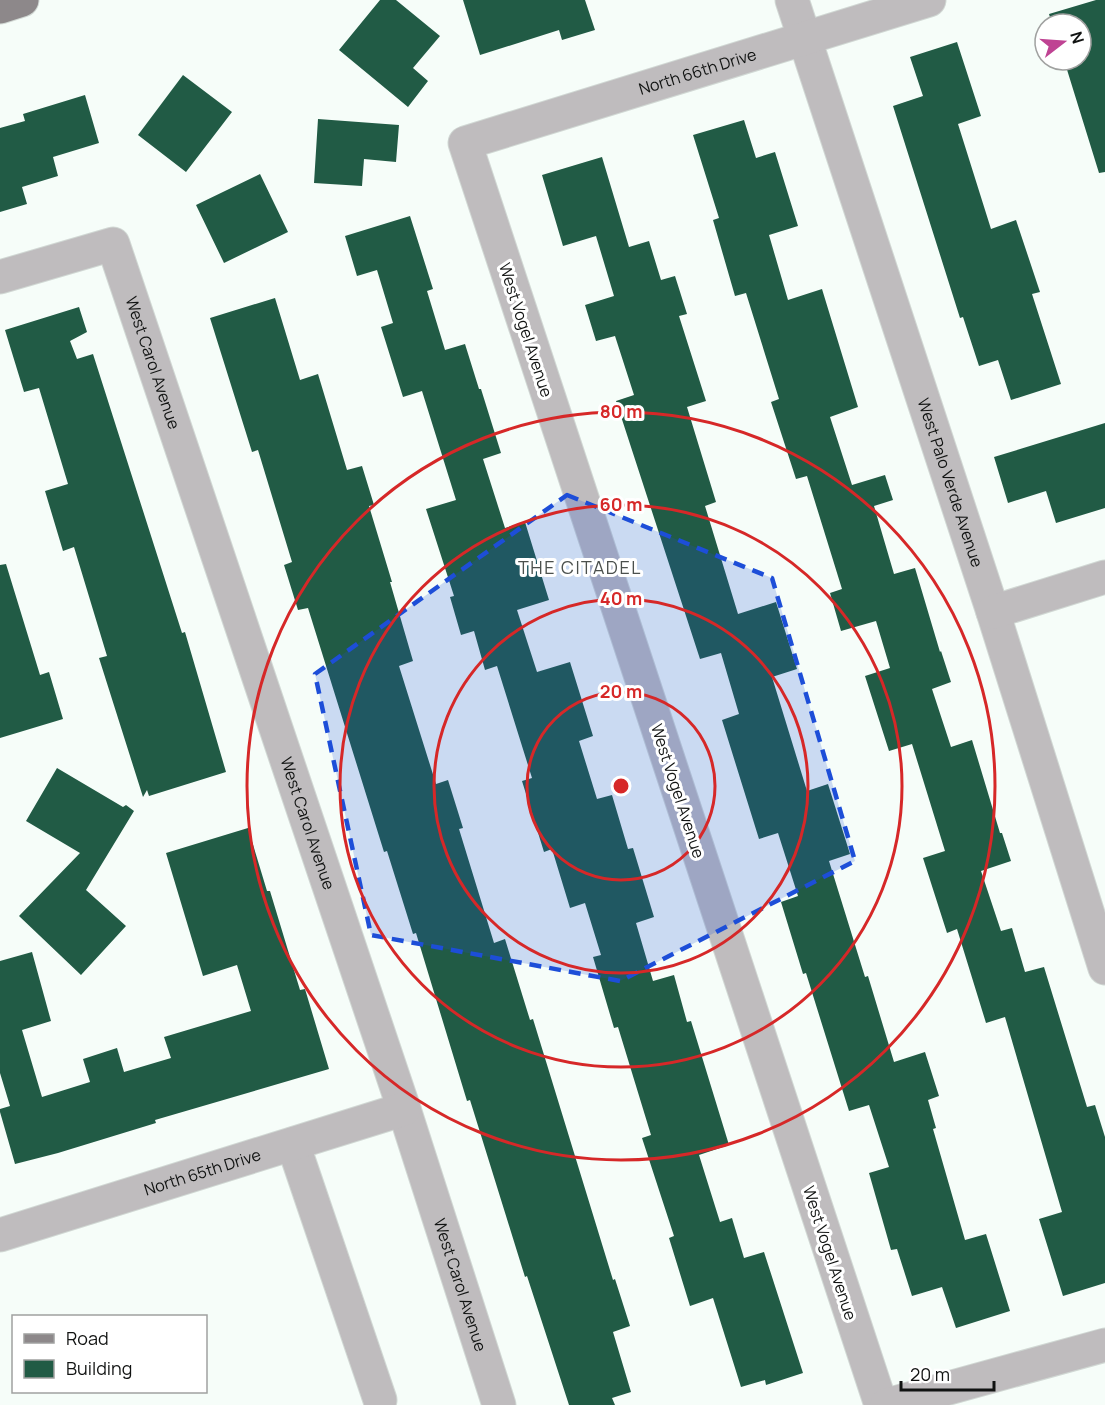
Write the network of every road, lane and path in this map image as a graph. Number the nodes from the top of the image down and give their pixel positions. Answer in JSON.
{"nodes":[{"id":1,"x":22,"y":0,"type":"edge"},
{"id":2,"x":792,"y":0,"type":"edge"},
{"id":3,"x":929,"y":0,"type":"edge"},
{"id":4,"x":0,"y":7,"type":"edge"},
{"id":5,"x":804,"y":38,"type":"junction"},
{"id":6,"x":465,"y":143,"type":"joint"},
{"id":7,"x":0,"y":277,"type":"edge"},
{"id":8,"x":1105,"y":577,"type":"edge"},
{"id":9,"x":993,"y":612,"type":"junction"},
{"id":10,"x":1105,"y":968,"type":"edge"},
{"id":11,"x":404,"y":1109,"type":"junction"},
{"id":12,"x":293,"y":1144,"type":"junction"},
{"id":13,"x":0,"y":1235,"type":"edge"},
{"id":14,"x":1105,"y":1345,"type":"edge"},
{"id":15,"x":380,"y":1400,"type":"dead end"},
{"id":16,"x":499,"y":1405,"type":"edge"},
{"id":17,"x":881,"y":1405,"type":"edge"},
{"id":18,"x":887,"y":1405,"type":"edge"}],
"edges":[{"from":1,"to":4,"type":"main road"},
{"from":2,"to":5,"type":"street","name":"West Palo Verde Avenue"},
{"from":3,"to":5,"type":"street","name":"North 66th Drive"},
{"from":5,"to":6,"type":"street","name":"North 66th Drive"},
{"from":5,"to":9,"type":"street","name":"West Palo Verde Avenue"},
{"from":6,"to":17,"type":"street","name":"West Vogel Avenue"},
{"from":7,"to":11,"type":"street","name":"West Carol Avenue"},
{"from":8,"to":9,"type":"street"},
{"from":9,"to":10,"type":"street","name":"West Palo Verde Avenue"},
{"from":11,"to":12,"type":"street","name":"North 65th Drive"},
{"from":11,"to":16,"type":"street","name":"West Carol Avenue"},
{"from":12,"to":13,"type":"street","name":"North 65th Drive"},
{"from":12,"to":15,"type":"street"},
{"from":14,"to":18,"type":"street"}]}
